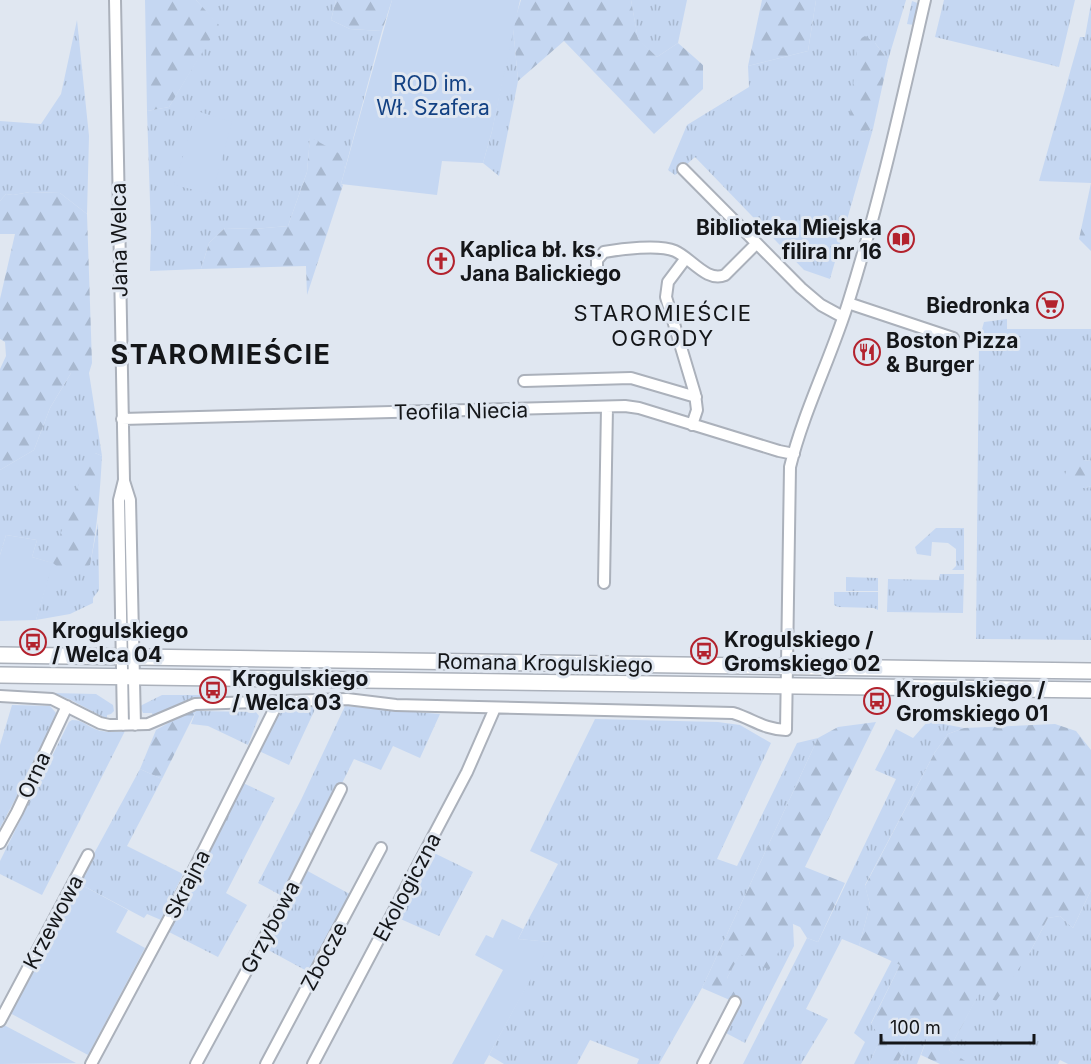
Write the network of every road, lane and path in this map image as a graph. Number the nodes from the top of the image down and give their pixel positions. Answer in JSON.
{"nodes":[{"id":1,"x":115,"y":0,"type":"edge"},
{"id":2,"x":925,"y":0,"type":"edge"},
{"id":3,"x":682,"y":169,"type":"dead end"},
{"id":4,"x":756,"y":244,"type":"junction"},
{"id":5,"x":686,"y":258,"type":"junction"},
{"id":6,"x":597,"y":275,"type":"dead end"},
{"id":7,"x":848,"y":303,"type":"junction"},
{"id":8,"x":843,"y":317,"type":"junction"},
{"id":9,"x":953,"y":338,"type":"dead end"},
{"id":10,"x":524,"y":381,"type":"dead end"},
{"id":11,"x":696,"y":397,"type":"junction"},
{"id":12,"x":607,"y":406,"type":"junction"},
{"id":13,"x":122,"y":418,"type":"junction"},
{"id":14,"x":692,"y":425,"type":"junction"},
{"id":15,"x":794,"y":454,"type":"junction"},
{"id":16,"x":604,"y":583,"type":"dead end"},
{"id":17,"x":0,"y":655,"type":"edge"},
{"id":18,"x":127,"y":657,"type":"junction"},
{"id":19,"x":788,"y":666,"type":"junction"},
{"id":20,"x":1091,"y":671,"type":"edge"},
{"id":21,"x":0,"y":675,"type":"edge"},
{"id":22,"x":127,"y":677,"type":"junction"},
{"id":23,"x":787,"y":687,"type":"junction"},
{"id":24,"x":1091,"y":690,"type":"edge"},
{"id":25,"x":0,"y":696,"type":"edge"},
{"id":26,"x":278,"y":702,"type":"junction"},
{"id":27,"x":67,"y":706,"type":"junction"},
{"id":28,"x":495,"y":708,"type":"junction"},
{"id":29,"x":123,"y":725,"type":"junction"},
{"id":30,"x":135,"y":725,"type":"junction"},
{"id":31,"x":341,"y":789,"type":"dead end"},
{"id":32,"x":0,"y":843,"type":"edge"},
{"id":33,"x":381,"y":848,"type":"dead end"},
{"id":34,"x":88,"y":855,"type":"dead end"},
{"id":35,"x":735,"y":1002,"type":"dead end"},
{"id":36,"x":0,"y":1021,"type":"edge"},
{"id":37,"x":91,"y":1064,"type":"edge"},
{"id":38,"x":196,"y":1064,"type":"edge"},
{"id":39,"x":266,"y":1064,"type":"edge"},
{"id":40,"x":313,"y":1064,"type":"edge"},
{"id":41,"x":703,"y":1064,"type":"edge"}],
"edges":[{"from":1,"to":13,"type":"street","name":"Jana Welca"},
{"from":2,"to":7,"type":"street"},
{"from":3,"to":4,"type":"street"},
{"from":4,"to":5,"type":"street"},
{"from":4,"to":8,"type":"street"},
{"from":5,"to":6,"type":"street"},
{"from":5,"to":11,"type":"street"},
{"from":7,"to":8,"type":"street"},
{"from":7,"to":9,"type":"street"},
{"from":8,"to":15,"type":"street"},
{"from":10,"to":11,"type":"street"},
{"from":11,"to":14,"type":"street"},
{"from":12,"to":13,"type":"street","name":"Teofila Niecia"},
{"from":12,"to":14,"type":"street","name":"Teofila Niecia"},
{"from":12,"to":16,"type":"street"},
{"from":13,"to":18,"type":"street","name":"Jana Welca"},
{"from":14,"to":15,"type":"street","name":"Teofila Niecia"},
{"from":15,"to":19,"type":"street"},
{"from":17,"to":18,"type":"main road","name":"Romana Krogulskiego"},
{"from":18,"to":19,"type":"main road","name":"Romana Krogulskiego"},
{"from":18,"to":22,"type":"street","name":"Jana Welca"},
{"from":19,"to":20,"type":"main road","name":"Romana Krogulskiego"},
{"from":19,"to":23,"type":"street"},
{"from":21,"to":22,"type":"main road","name":"Romana Krogulskiego"},
{"from":22,"to":23,"type":"main road","name":"Romana Krogulskiego"},
{"from":22,"to":29,"type":"street"},
{"from":22,"to":30,"type":"street"},
{"from":23,"to":24,"type":"main road","name":"Romana Krogulskiego"},
{"from":23,"to":28,"type":"street"},
{"from":25,"to":27,"type":"street"},
{"from":26,"to":28,"type":"street"},
{"from":26,"to":30,"type":"street"},
{"from":26,"to":37,"type":"street","name":"Skrajna"},
{"from":27,"to":29,"type":"street"},
{"from":27,"to":32,"type":"street","name":"Orna"},
{"from":28,"to":40,"type":"street","name":"Ekologiczna"},
{"from":29,"to":30,"type":"street"},
{"from":31,"to":38,"type":"street","name":"Grzybowa"},
{"from":33,"to":39,"type":"street","name":"Zbocze"},
{"from":34,"to":36,"type":"street","name":"Krzewowa"},
{"from":35,"to":41,"type":"street"}]}
